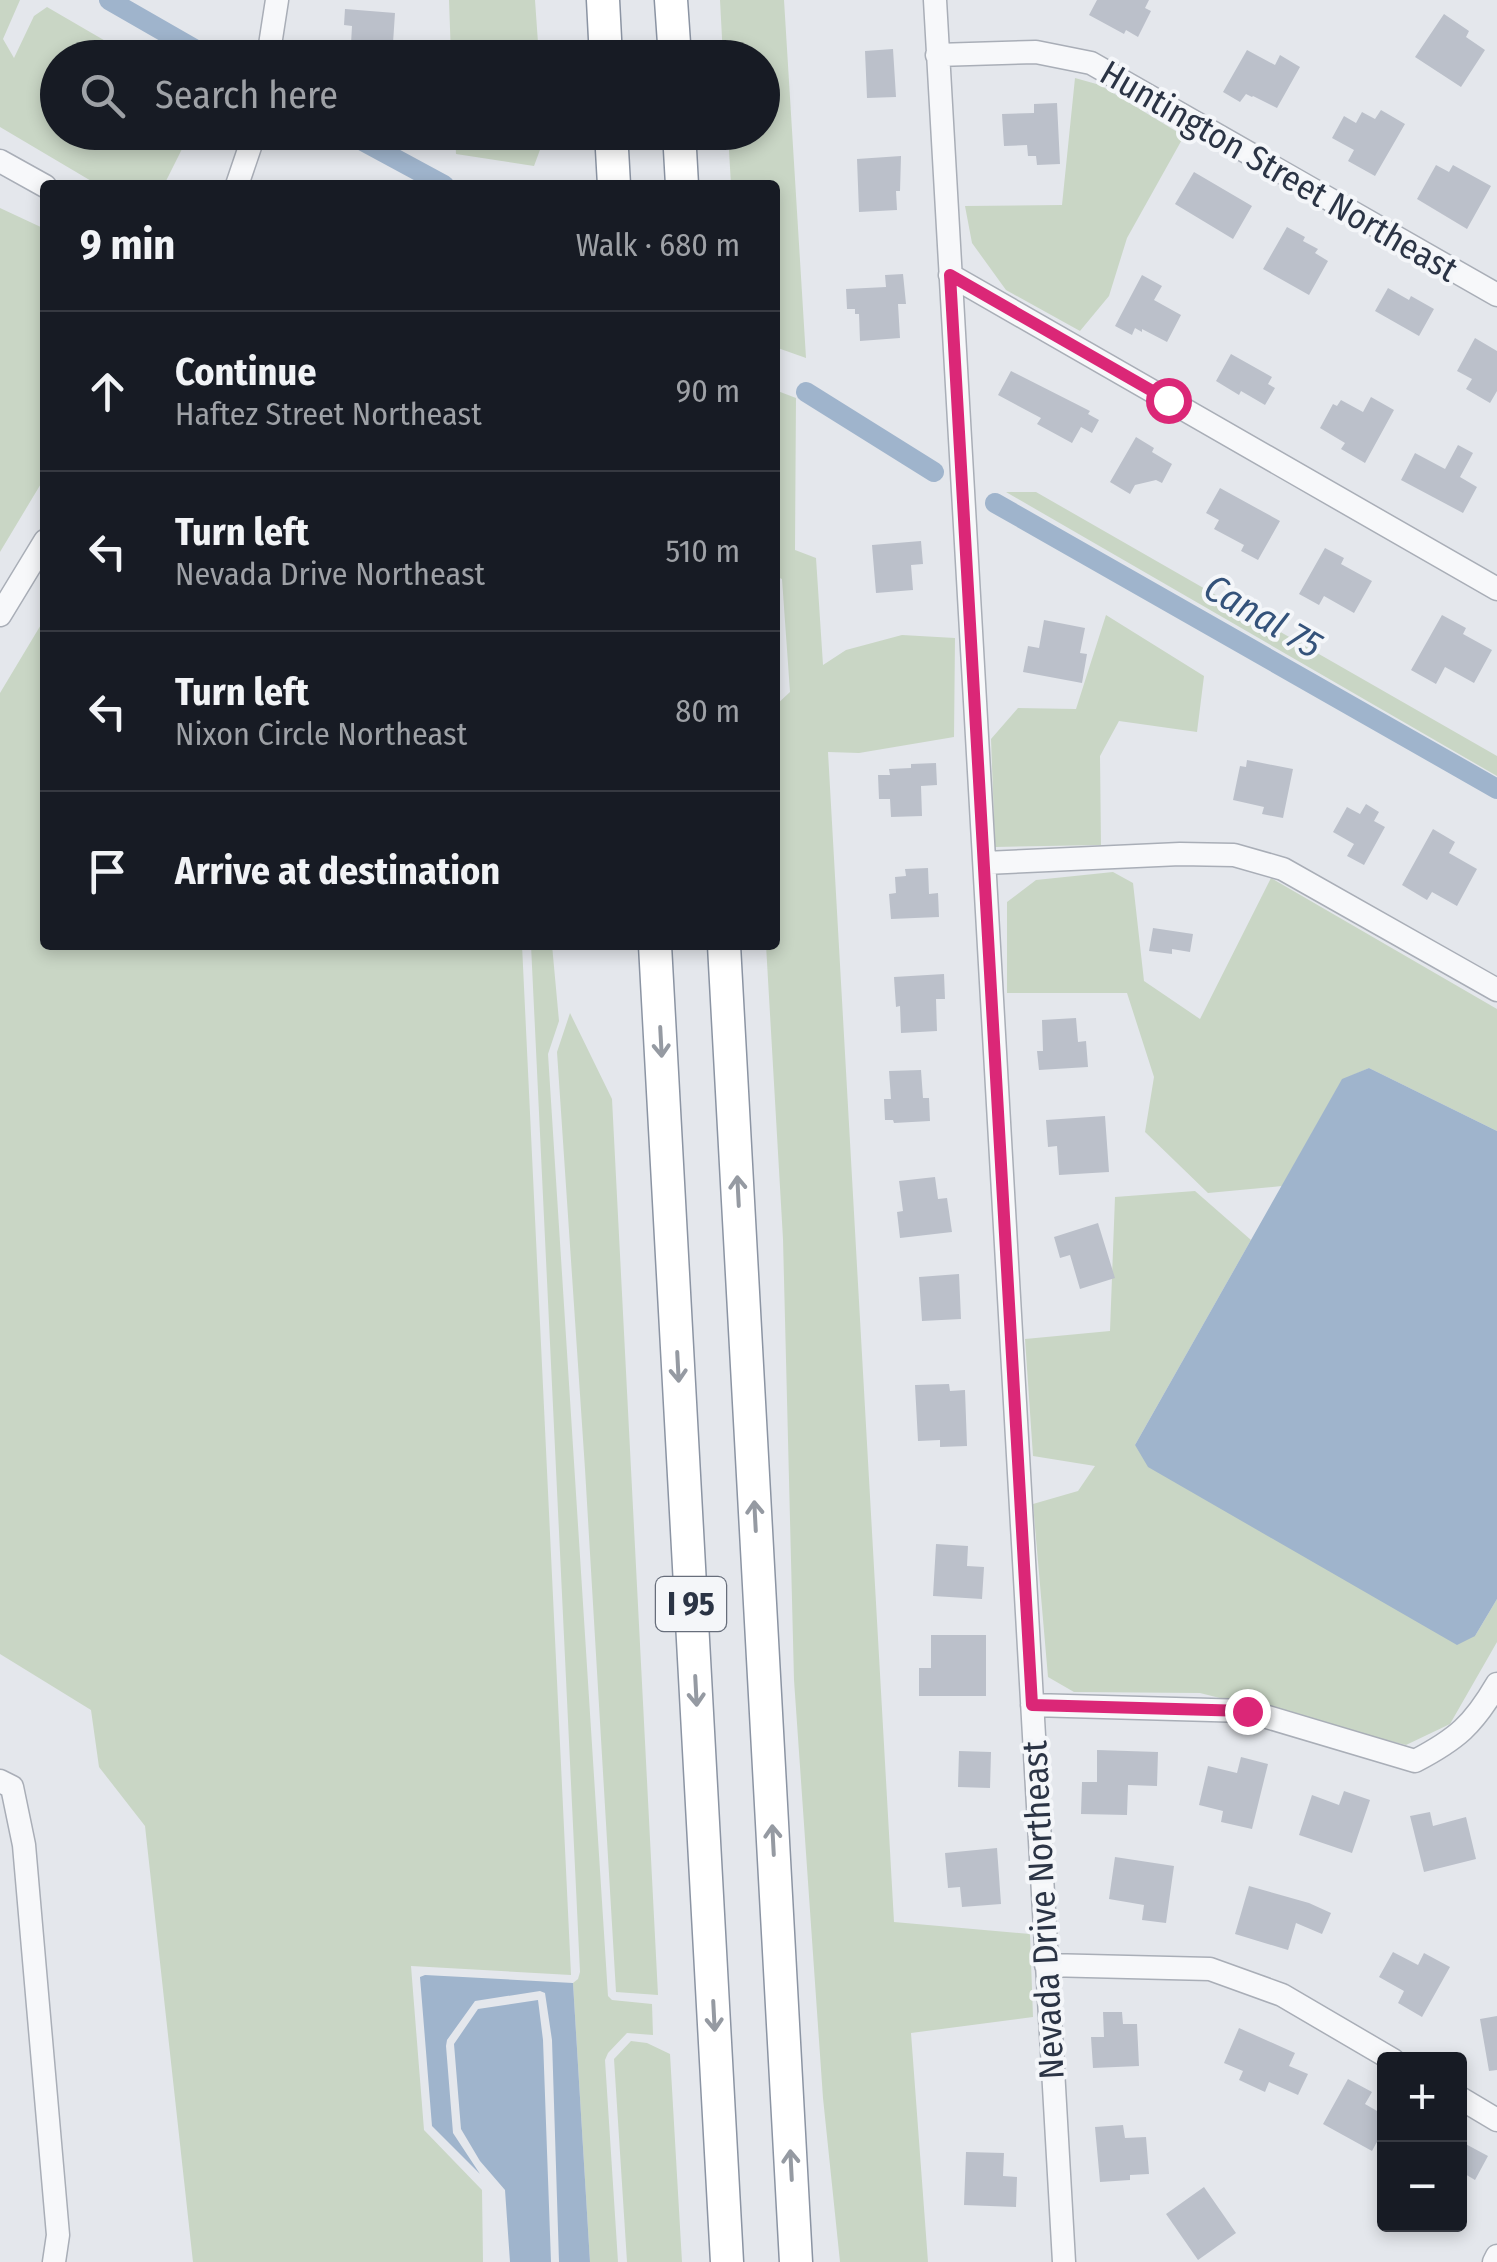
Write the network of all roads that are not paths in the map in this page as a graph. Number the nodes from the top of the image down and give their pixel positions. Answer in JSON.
{"nodes":[{"id":1,"x":276,"y":0,"type":"edge"},
{"id":2,"x":603,"y":0,"type":"edge"},
{"id":3,"x":671,"y":0,"type":"edge"},
{"id":4,"x":935,"y":0,"type":"edge"},
{"id":5,"x":270,"y":40,"type":"edge"},
{"id":6,"x":605,"y":40,"type":"edge"},
{"id":7,"x":674,"y":40,"type":"edge"},
{"id":8,"x":937,"y":55,"type":"junction"},
{"id":9,"x":249,"y":150,"type":"edge"},
{"id":10,"x":611,"y":150,"type":"edge"},
{"id":11,"x":680,"y":150,"type":"edge"},
{"id":12,"x":0,"y":161,"type":"edge"},
{"id":13,"x":239,"y":180,"type":"edge"},
{"id":14,"x":614,"y":180,"type":"edge"},
{"id":15,"x":682,"y":180,"type":"edge"},
{"id":16,"x":40,"y":183,"type":"edge"},
{"id":17,"x":950,"y":275,"type":"junction"},
{"id":18,"x":1497,"y":295,"type":"edge"},
{"id":19,"x":40,"y":549,"type":"edge"},
{"id":20,"x":1497,"y":589,"type":"edge"},
{"id":21,"x":0,"y":615,"type":"edge"},
{"id":22,"x":984,"y":863,"type":"junction"},
{"id":23,"x":655,"y":950,"type":"edge"},
{"id":24,"x":724,"y":950,"type":"edge"},
{"id":25,"x":1497,"y":990,"type":"edge"},
{"id":26,"x":1497,"y":1684,"type":"edge"},
{"id":27,"x":1032,"y":1705,"type":"junction"},
{"id":28,"x":0,"y":1781,"type":"edge"},
{"id":29,"x":1046,"y":1965,"type":"junction"},
{"id":30,"x":1380,"y":2052,"type":"edge"},
{"id":31,"x":1467,"y":2102,"type":"edge"},
{"id":32,"x":1497,"y":2120,"type":"edge"},
{"id":33,"x":54,"y":2262,"type":"edge"},
{"id":34,"x":727,"y":2262,"type":"edge"},
{"id":35,"x":796,"y":2262,"type":"edge"},
{"id":36,"x":1064,"y":2262,"type":"edge"}],
"edges":[{"from":1,"to":5,"type":"street"},
{"from":2,"to":6,"type":"highway"},
{"from":3,"to":7,"type":"highway"},
{"from":4,"to":8,"type":"street","name":"Nevada Drive Northeast"},
{"from":8,"to":17,"type":"street","name":"Nevada Drive Northeast"},
{"from":8,"to":18,"type":"street","name":"Huntington Street Northeast"},
{"from":9,"to":13,"type":"street"},
{"from":10,"to":14,"type":"highway"},
{"from":11,"to":15,"type":"highway"},
{"from":12,"to":16,"type":"street"},
{"from":17,"to":20,"type":"street"},
{"from":17,"to":22,"type":"street","name":"Nevada Drive Northeast"},
{"from":19,"to":21,"type":"street"},
{"from":22,"to":25,"type":"street"},
{"from":22,"to":27,"type":"street","name":"Nevada Drive Northeast"},
{"from":23,"to":34,"type":"highway","number":"I 95","one_way":true},
{"from":35,"to":24,"type":"highway","number":"I 95","one_way":true},
{"from":26,"to":27,"type":"street"},
{"from":27,"to":29,"type":"street","name":"Nevada Drive Northeast"},
{"from":28,"to":33,"type":"street"},
{"from":29,"to":30,"type":"street"},
{"from":29,"to":36,"type":"street","name":"Nevada Drive Northeast"},
{"from":31,"to":32,"type":"street"}]}
